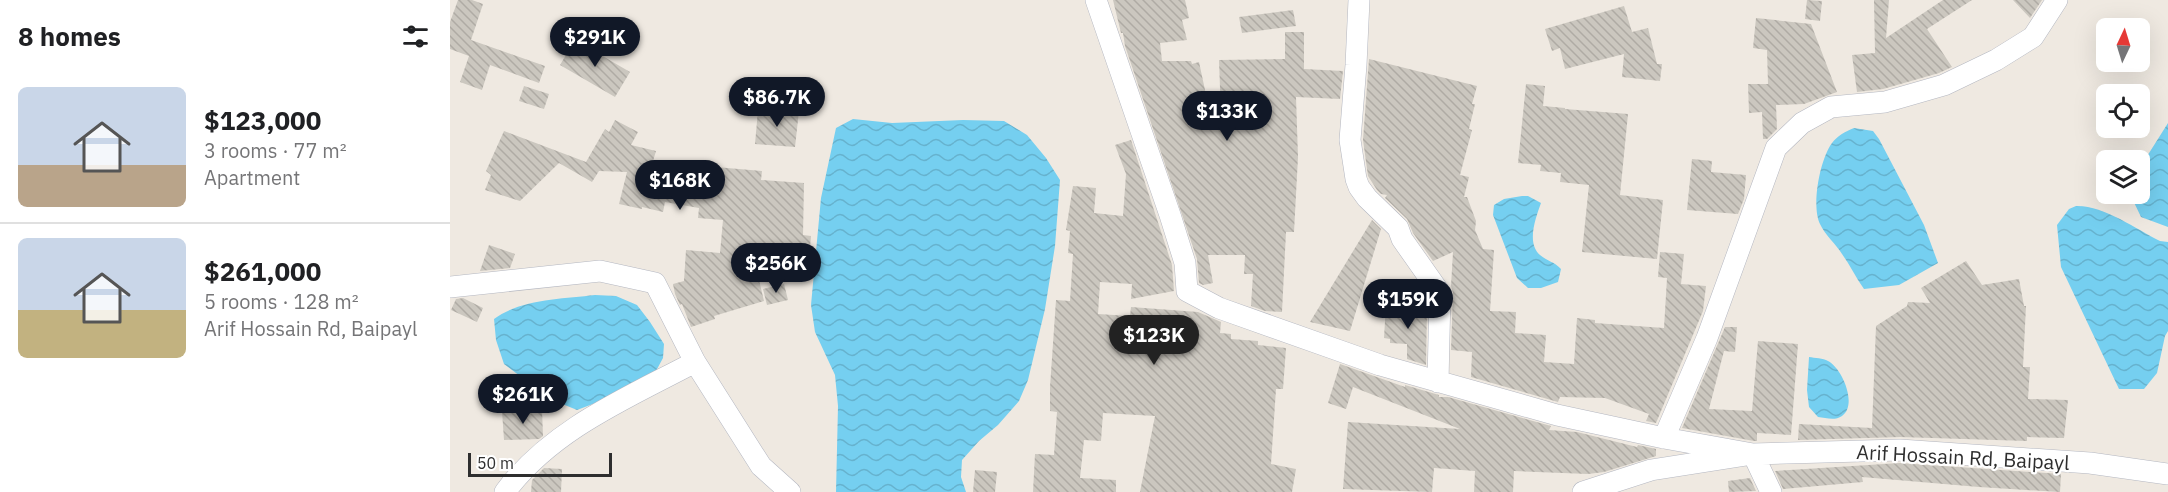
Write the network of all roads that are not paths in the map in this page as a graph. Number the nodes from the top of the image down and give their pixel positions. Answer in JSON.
{"nodes":[{"id":1,"x":1096,"y":0,"type":"edge"},
{"id":2,"x":1359,"y":0,"type":"edge"},
{"id":3,"x":2057,"y":0,"type":"edge"},
{"id":4,"x":450,"y":287,"type":"edge"},
{"id":5,"x":695,"y":362,"type":"junction"},
{"id":6,"x":1438,"y":382,"type":"junction"},
{"id":7,"x":1664,"y":438,"type":"junction"},
{"id":8,"x":1753,"y":454,"type":"junction"},
{"id":9,"x":2168,"y":474,"type":"edge"},
{"id":10,"x":504,"y":492,"type":"edge"},
{"id":11,"x":790,"y":492,"type":"edge"},
{"id":12,"x":1582,"y":492,"type":"edge"},
{"id":13,"x":1771,"y":492,"type":"edge"}],
"edges":[{"from":1,"to":6,"type":"street"},
{"from":2,"to":6,"type":"street"},
{"from":3,"to":7,"type":"street"},
{"from":4,"to":5,"type":"street"},
{"from":5,"to":10,"type":"street"},
{"from":5,"to":11,"type":"street"},
{"from":6,"to":7,"type":"street"},
{"from":7,"to":8,"type":"street"},
{"from":8,"to":9,"type":"street","name":"Arif Hossain Rd, Baipayl"},
{"from":8,"to":12,"type":"street","name":"Arif Hossain Rd, Baipayl"},
{"from":8,"to":13,"type":"street"}]}
